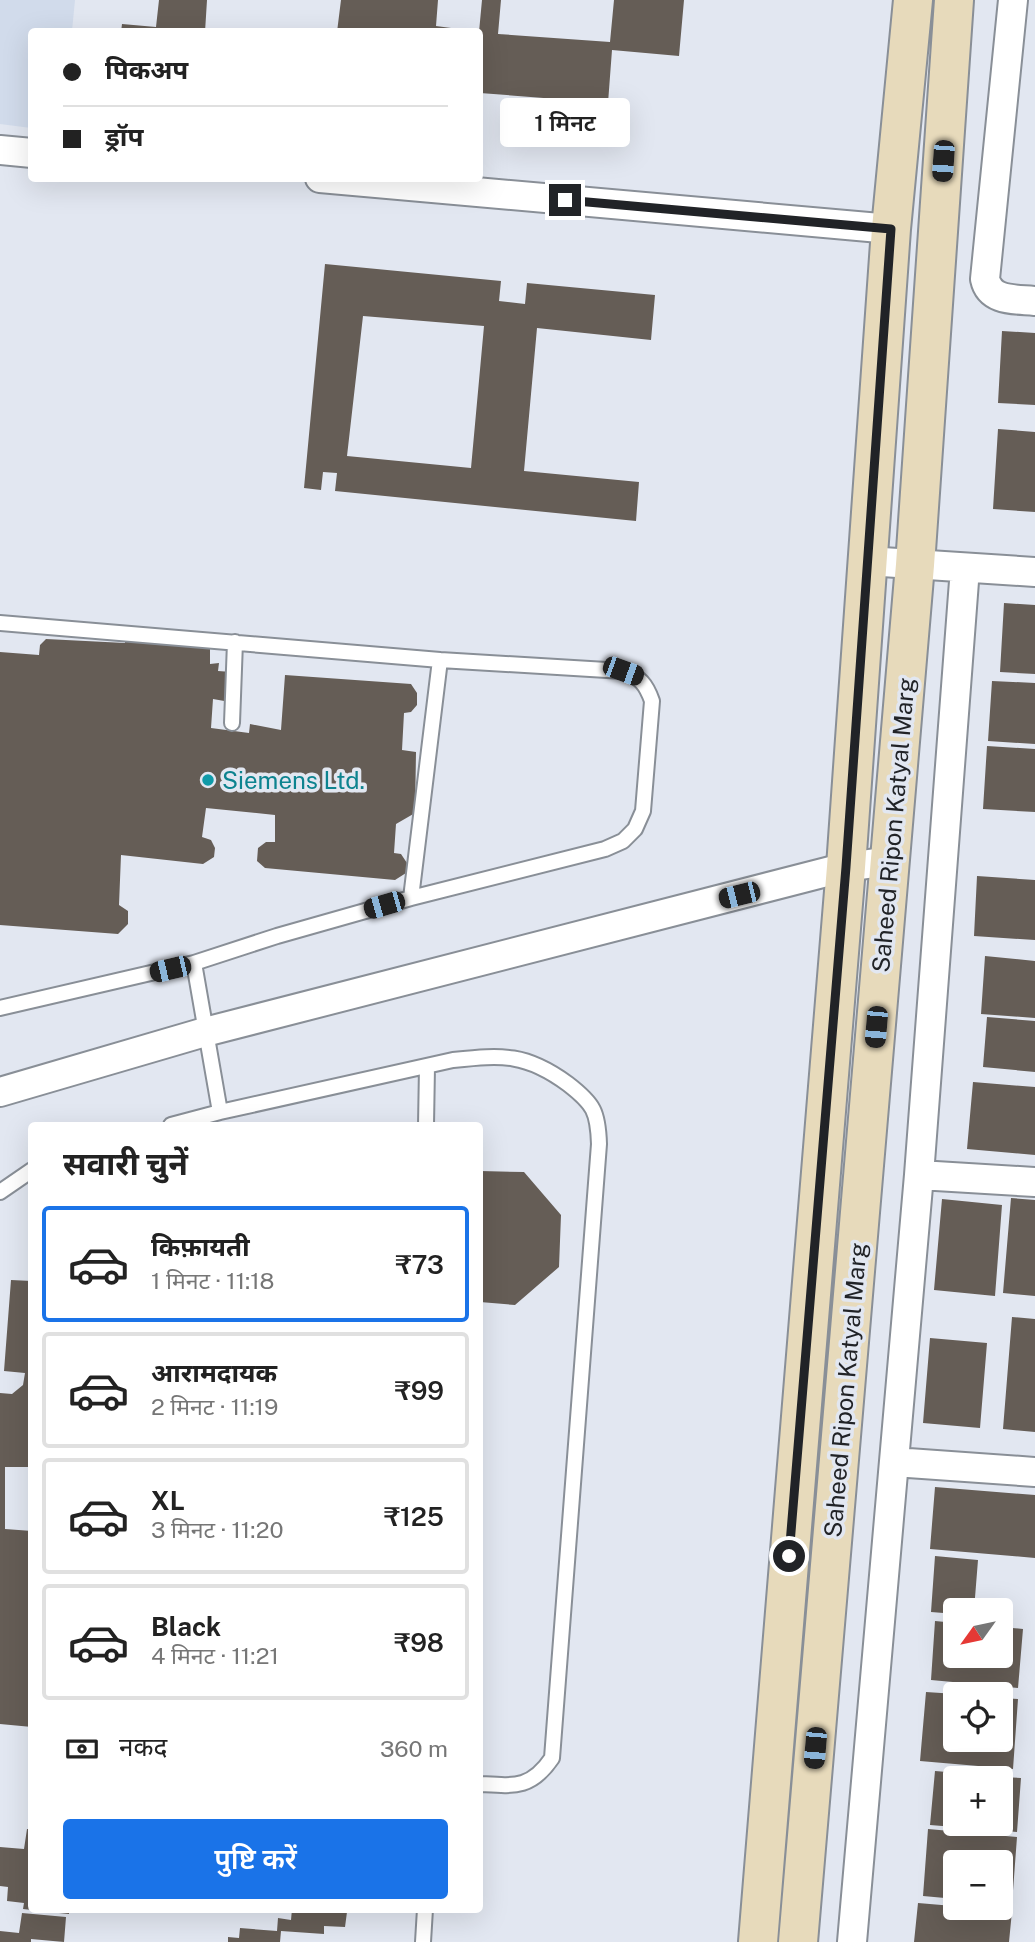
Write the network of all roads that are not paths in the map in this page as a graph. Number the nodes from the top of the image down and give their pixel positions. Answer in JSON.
{"nodes":[{"id":1,"x":913,"y":0,"type":"edge"},
{"id":2,"x":954,"y":0,"type":"edge"},
{"id":3,"x":1013,"y":0,"type":"edge"},
{"id":4,"x":0,"y":150,"type":"edge"},
{"id":5,"x":28,"y":153,"type":"edge"},
{"id":6,"x":365,"y":182,"type":"edge"},
{"id":7,"x":891,"y":229,"type":"junction"},
{"id":8,"x":1035,"y":301,"type":"edge"},
{"id":9,"x":867,"y":561,"type":"junction"},
{"id":10,"x":915,"y":565,"type":"junction"},
{"id":11,"x":965,"y":568,"type":"junction"},
{"id":12,"x":1035,"y":572,"type":"edge"},
{"id":13,"x":0,"y":623,"type":"edge"},
{"id":14,"x":235,"y":642,"type":"junction"},
{"id":15,"x":440,"y":660,"type":"junction"},
{"id":16,"x":232,"y":723,"type":"dead end"},
{"id":17,"x":890,"y":861,"type":"junction"},
{"id":18,"x":846,"y":867,"type":"junction"},
{"id":19,"x":411,"y":898,"type":"junction"},
{"id":20,"x":194,"y":963,"type":"junction"},
{"id":21,"x":0,"y":1008,"type":"edge"},
{"id":22,"x":205,"y":1032,"type":"junction"},
{"id":23,"x":427,"y":1067,"type":"junction"},
{"id":24,"x":0,"y":1092,"type":"edge"},
{"id":25,"x":220,"y":1112,"type":"junction"},
{"id":26,"x":182,"y":1122,"type":"edge"},
{"id":27,"x":426,"y":1122,"type":"edge"},
{"id":28,"x":28,"y":1173,"type":"edge"},
{"id":29,"x":919,"y":1175,"type":"junction"},
{"id":30,"x":1035,"y":1182,"type":"edge"},
{"id":31,"x":0,"y":1192,"type":"edge"},
{"id":32,"x":894,"y":1462,"type":"junction"},
{"id":33,"x":1035,"y":1472,"type":"edge"},
{"id":34,"x":483,"y":1784,"type":"edge"},
{"id":35,"x":425,"y":1913,"type":"edge"},
{"id":36,"x":423,"y":1942,"type":"edge"},
{"id":37,"x":758,"y":1942,"type":"edge"},
{"id":38,"x":798,"y":1942,"type":"edge"},
{"id":39,"x":852,"y":1942,"type":"edge"}],
"edges":[{"from":1,"to":7,"type":"street","name":"Saheed Ripon Katyal Marg"},
{"from":2,"to":10,"type":"street","name":"Saheed Ripon Katyal Marg"},
{"from":3,"to":8,"type":"street"},
{"from":4,"to":5,"type":"street"},
{"from":6,"to":7,"type":"street"},
{"from":7,"to":9,"type":"street","name":"Saheed Ripon Katyal Marg"},
{"from":9,"to":10,"type":"street"},
{"from":9,"to":18,"type":"street","name":"Saheed Ripon Katyal Marg"},
{"from":10,"to":11,"type":"street"},
{"from":10,"to":17,"type":"street","name":"Saheed Ripon Katyal Marg"},
{"from":11,"to":12,"type":"street"},
{"from":11,"to":29,"type":"street"},
{"from":13,"to":14,"type":"lane"},
{"from":14,"to":15,"type":"lane"},
{"from":14,"to":16,"type":"lane"},
{"from":15,"to":19,"type":"lane"},
{"from":15,"to":19,"type":"lane"},
{"from":17,"to":18,"type":"street"},
{"from":17,"to":38,"type":"street","name":"Saheed Ripon Katyal Marg"},
{"from":18,"to":22,"type":"street"},
{"from":18,"to":37,"type":"street","name":"Saheed Ripon Katyal Marg"},
{"from":19,"to":20,"type":"lane"},
{"from":20,"to":21,"type":"lane"},
{"from":20,"to":22,"type":"lane"},
{"from":22,"to":24,"type":"street"},
{"from":22,"to":25,"type":"lane"},
{"from":23,"to":25,"type":"lane"},
{"from":23,"to":27,"type":"lane"},
{"from":23,"to":34,"type":"lane"},
{"from":25,"to":26,"type":"lane"},
{"from":28,"to":31,"type":"lane"},
{"from":29,"to":30,"type":"street"},
{"from":29,"to":32,"type":"street"},
{"from":32,"to":33,"type":"street"},
{"from":32,"to":39,"type":"street"},
{"from":35,"to":36,"type":"lane"}]}
